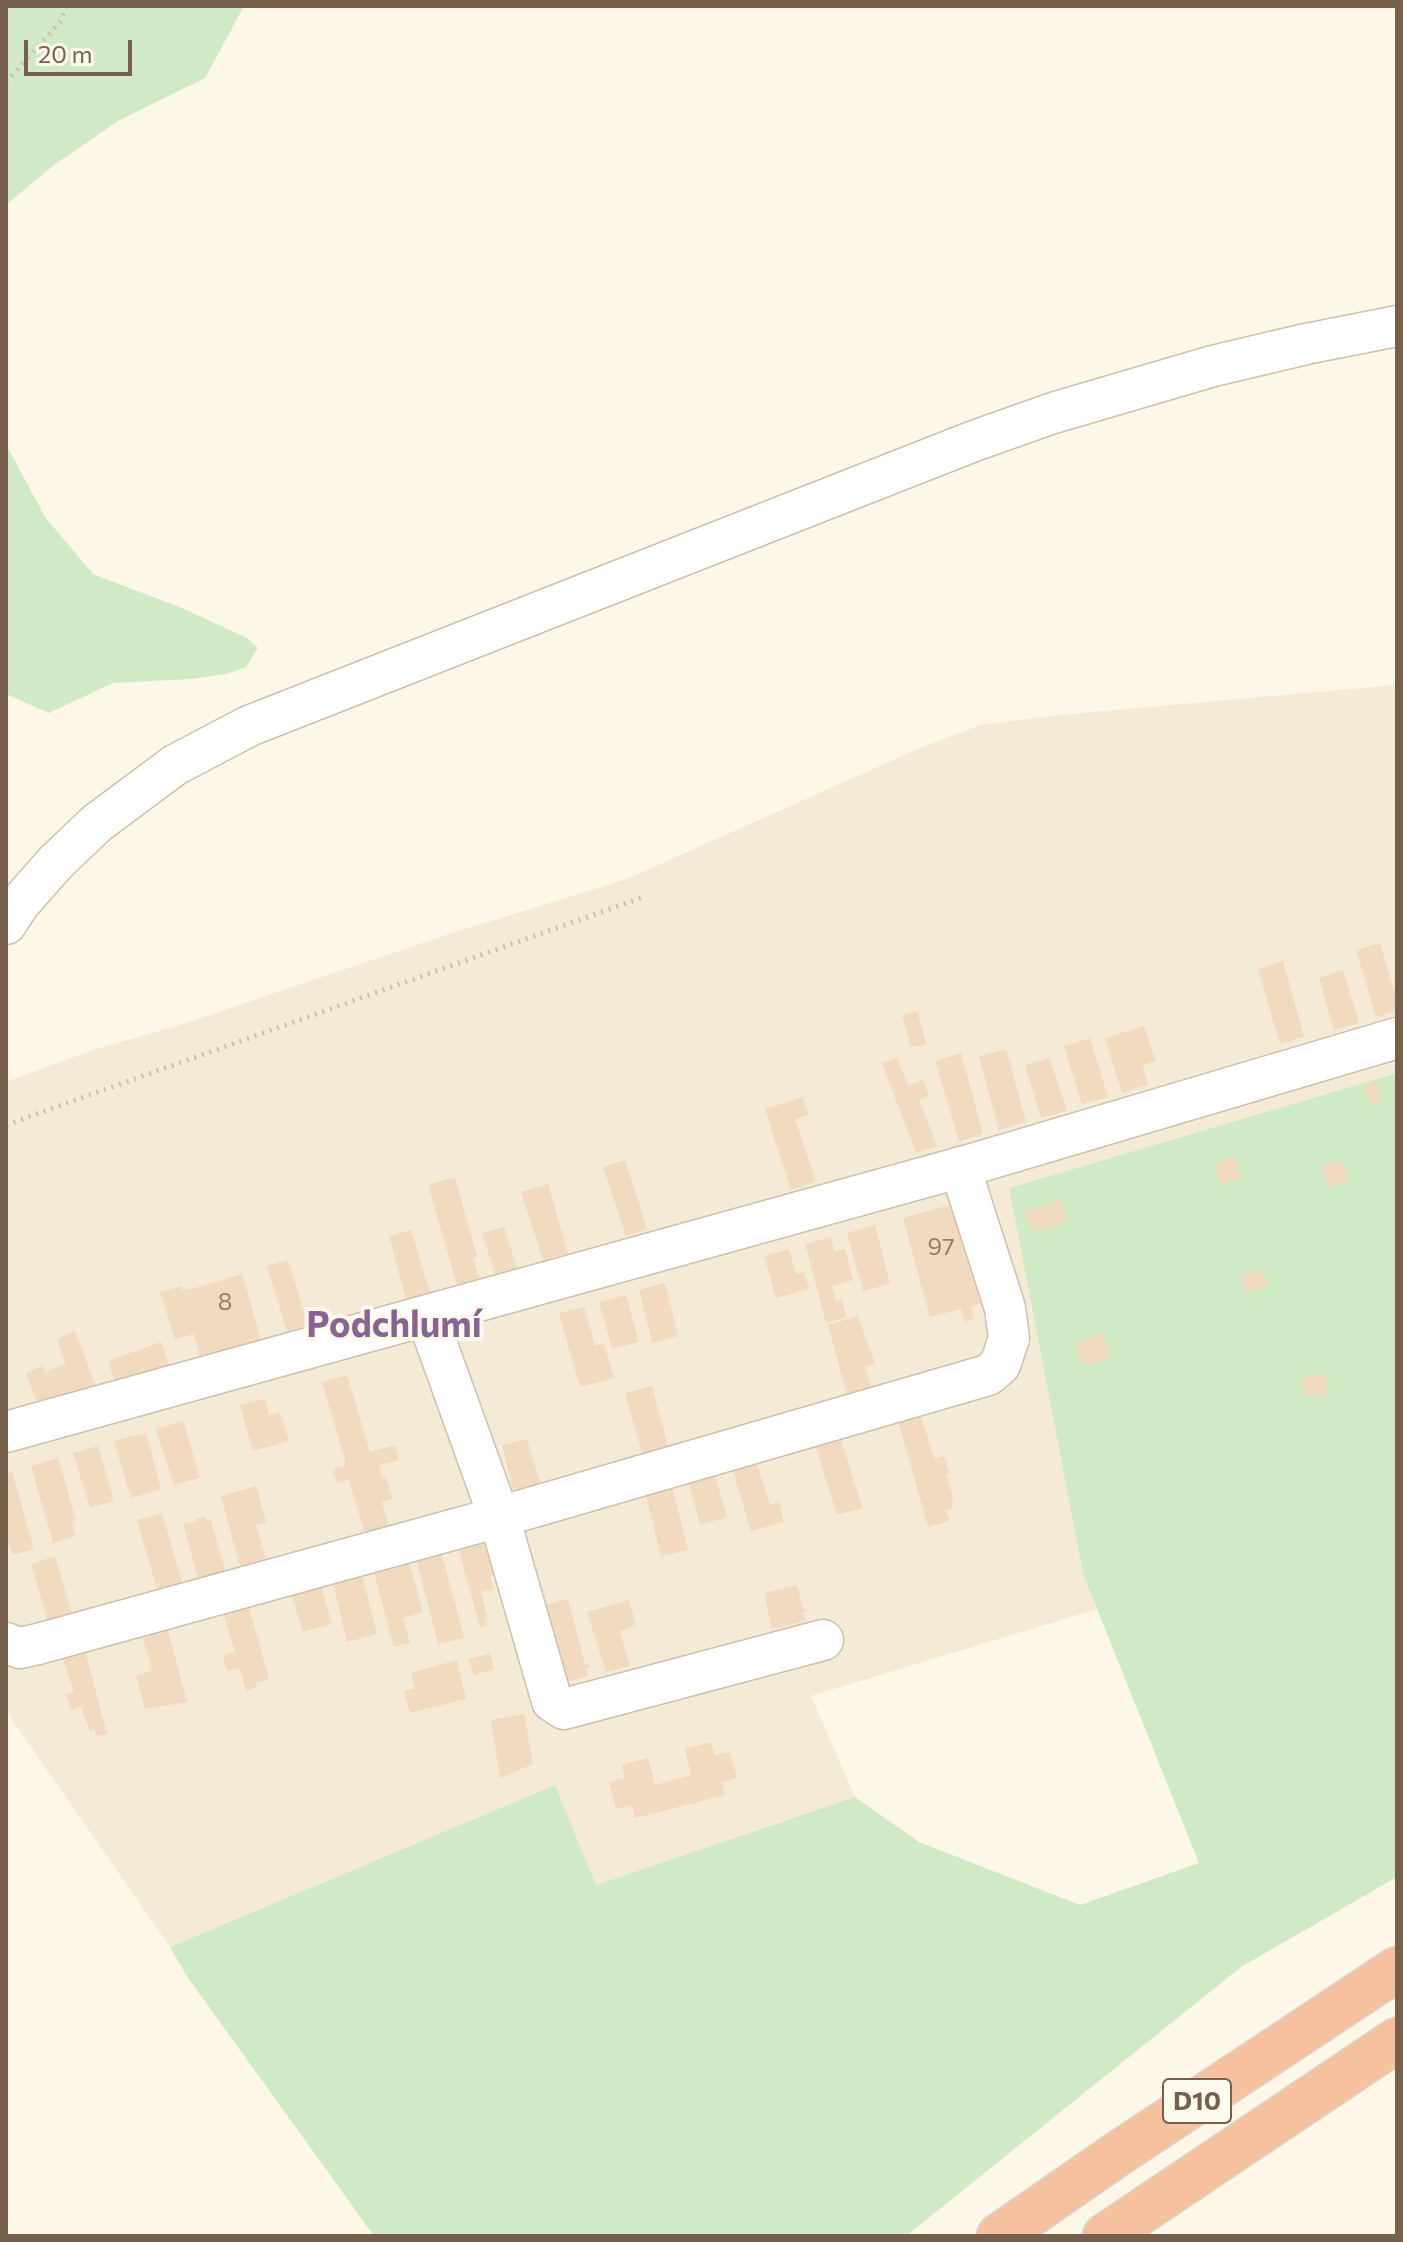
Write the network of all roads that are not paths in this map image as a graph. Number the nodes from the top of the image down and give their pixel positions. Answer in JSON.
{"nodes":[{"id":1,"x":1397,"y":326,"type":"edge"},
{"id":2,"x":6,"y":924,"type":"edge"},
{"id":3,"x":1397,"y":1038,"type":"edge"},
{"id":4,"x":960,"y":1167,"type":"junction"},
{"id":5,"x":427,"y":1317,"type":"junction"},
{"id":6,"x":6,"y":1432,"type":"edge"},
{"id":7,"x":499,"y":1517,"type":"junction"},
{"id":8,"x":823,"y":1640,"type":"dead end"},
{"id":9,"x":6,"y":1643,"type":"edge"},
{"id":10,"x":1397,"y":1969,"type":"edge"},
{"id":11,"x":1397,"y":2040,"type":"edge"},
{"id":12,"x":999,"y":2236,"type":"edge"},
{"id":13,"x":1105,"y":2236,"type":"edge"}],
"edges":[{"from":1,"to":2,"type":"street"},
{"from":3,"to":4,"type":"street"},
{"from":4,"to":5,"type":"street"},
{"from":4,"to":7,"type":"street"},
{"from":5,"to":6,"type":"street"},
{"from":5,"to":7,"type":"street"},
{"from":7,"to":8,"type":"street"},
{"from":7,"to":9,"type":"street"},
{"from":10,"to":12,"type":"highway","number":"D10"},
{"from":11,"to":13,"type":"highway","number":"D10"}]}
